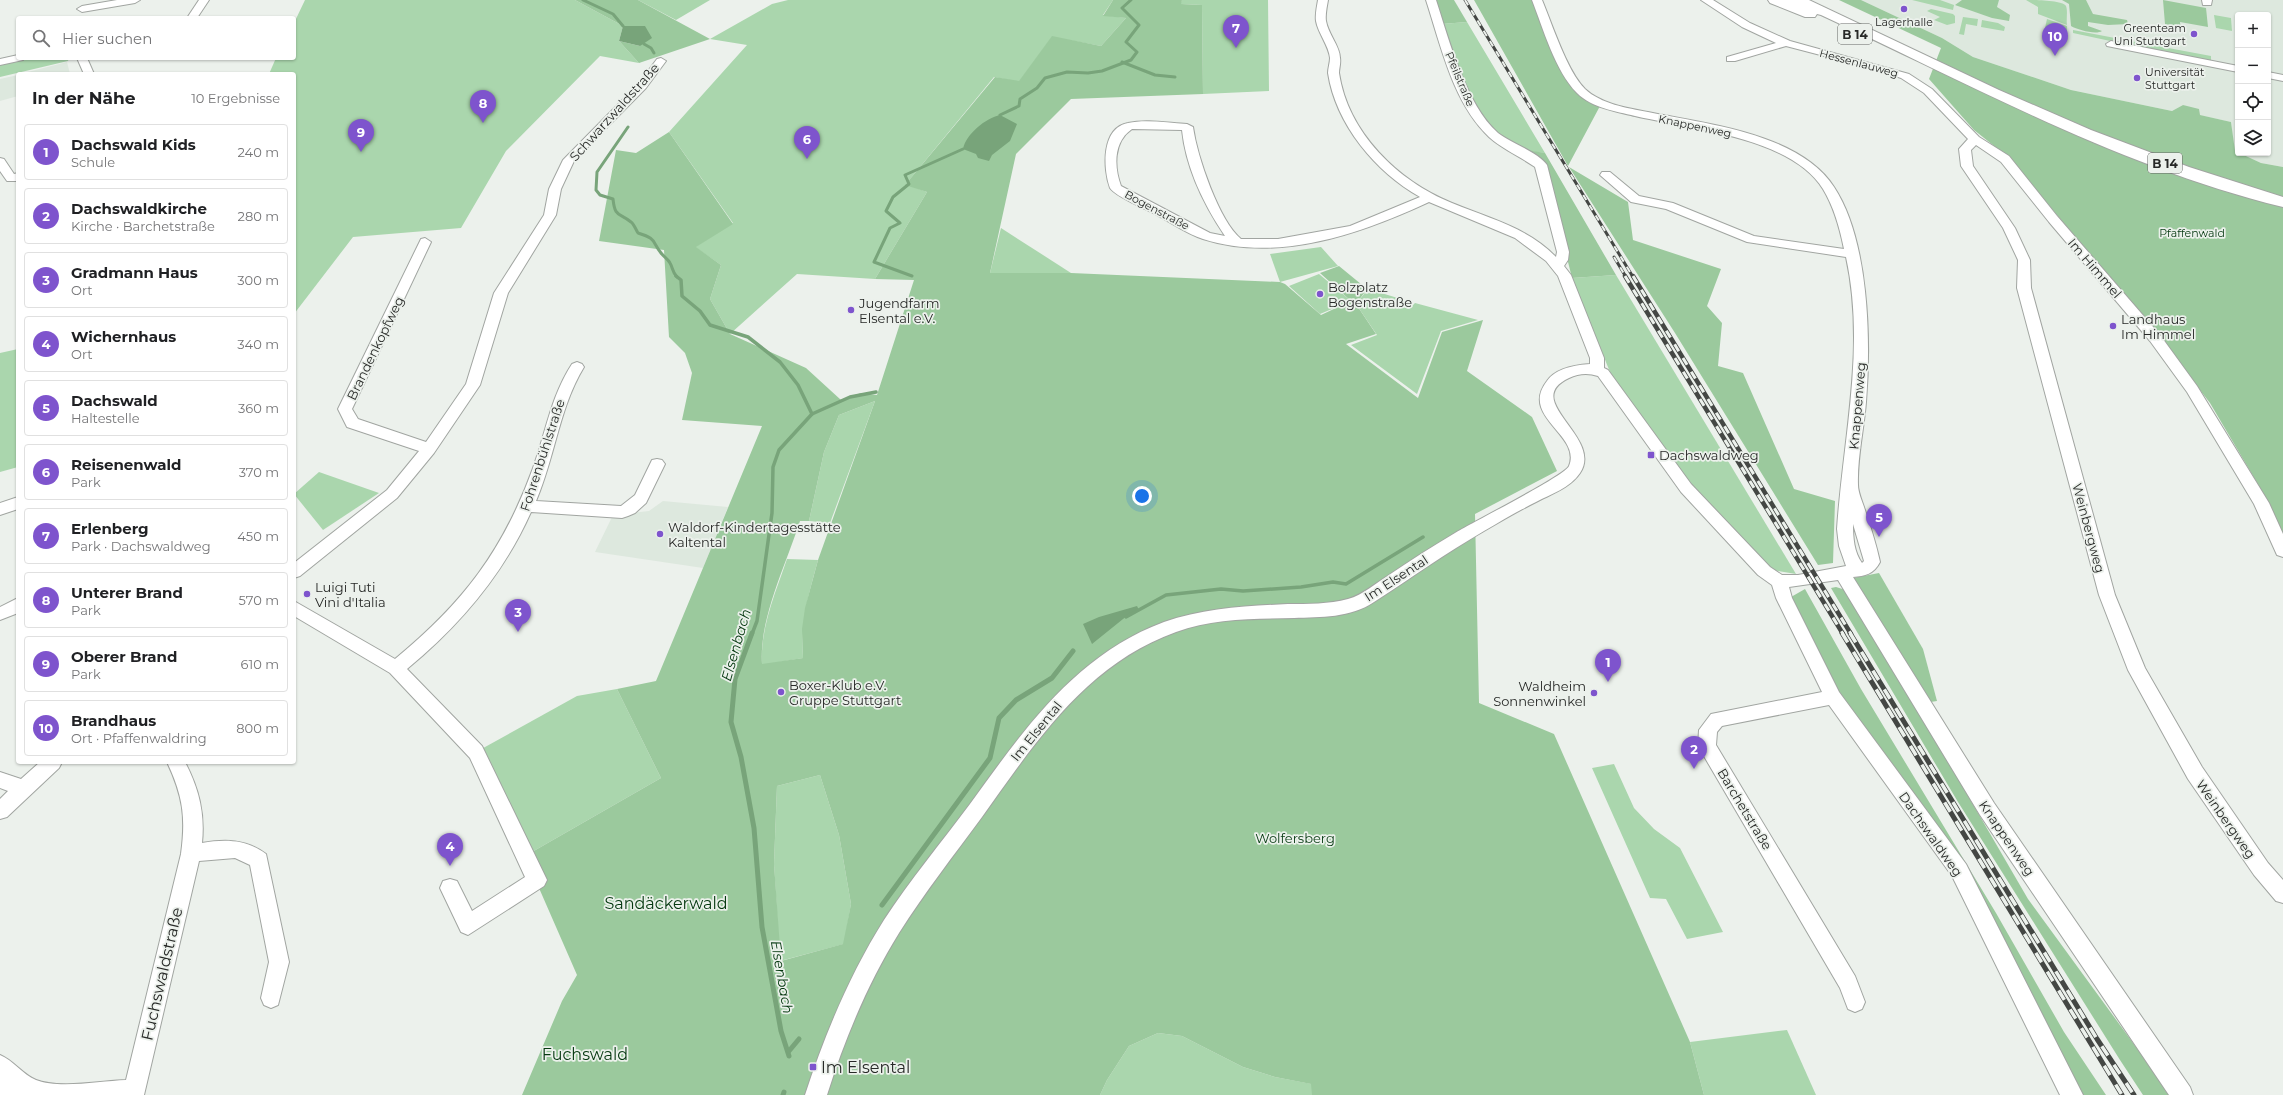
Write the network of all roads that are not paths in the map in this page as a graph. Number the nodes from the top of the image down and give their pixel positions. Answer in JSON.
{"nodes":[{"id":1,"x":135,"y":0,"type":"edge"},
{"id":2,"x":204,"y":0,"type":"edge"},
{"id":3,"x":1323,"y":0,"type":"edge"},
{"id":4,"x":1431,"y":0,"type":"edge"},
{"id":5,"x":1537,"y":0,"type":"edge"},
{"id":6,"x":1706,"y":0,"type":"edge"},
{"id":7,"x":1775,"y":0,"type":"edge"},
{"id":8,"x":1797,"y":0,"type":"edge"},
{"id":9,"x":1816,"y":0,"type":"edge"},
{"id":10,"x":82,"y":9,"type":"edge"},
{"id":11,"x":193,"y":16,"type":"edge"},
{"id":12,"x":1786,"y":43,"type":"junction"},
{"id":13,"x":2111,"y":44,"type":"dead end"},
{"id":14,"x":1928,"y":45,"type":"dead end"},
{"id":15,"x":16,"y":59,"type":"edge"},
{"id":16,"x":1731,"y":59,"type":"dead end"},
{"id":17,"x":83,"y":60,"type":"edge"},
{"id":18,"x":661,"y":61,"type":"dead end"},
{"id":19,"x":0,"y":62,"type":"edge"},
{"id":20,"x":2235,"y":68,"type":"edge"},
{"id":21,"x":88,"y":72,"type":"edge"},
{"id":22,"x":2271,"y":76,"type":"edge"},
{"id":23,"x":2283,"y":78,"type":"edge"},
{"id":24,"x":1982,"y":88,"type":"junction"},
{"id":25,"x":1928,"y":91,"type":"joint"},
{"id":26,"x":2034,"y":100,"type":"junction"},
{"id":27,"x":1975,"y":138,"type":"junction"},
{"id":28,"x":0,"y":162,"type":"edge"},
{"id":29,"x":1606,"y":175,"type":"dead end"},
{"id":30,"x":16,"y":177,"type":"edge"},
{"id":31,"x":2283,"y":193,"type":"edge"},
{"id":32,"x":1430,"y":198,"type":"junction"},
{"id":33,"x":2283,"y":202,"type":"edge"},
{"id":34,"x":425,"y":242,"type":"dead end"},
{"id":35,"x":1238,"y":243,"type":"junction"},
{"id":36,"x":1851,"y":254,"type":"junction"},
{"id":37,"x":1557,"y":265,"type":"junction"},
{"id":38,"x":577,"y":367,"type":"dead end"},
{"id":39,"x":1596,"y":370,"type":"junction"},
{"id":40,"x":429,"y":449,"type":"junction"},
{"id":41,"x":657,"y":464,"type":"dead end"},
{"id":42,"x":16,"y":504,"type":"edge"},
{"id":43,"x":527,"y":506,"type":"junction"},
{"id":44,"x":0,"y":509,"type":"edge"},
{"id":45,"x":2283,"y":551,"type":"edge"},
{"id":46,"x":296,"y":570,"type":"edge"},
{"id":47,"x":1851,"y":572,"type":"junction"},
{"id":48,"x":1780,"y":581,"type":"junction"},
{"id":49,"x":16,"y":605,"type":"edge"},
{"id":50,"x":296,"y":609,"type":"edge"},
{"id":51,"x":1,"y":614,"type":"edge"},
{"id":52,"x":16,"y":617,"type":"edge"},
{"id":53,"x":396,"y":668,"type":"junction"},
{"id":54,"x":1833,"y":697,"type":"junction"},
{"id":55,"x":51,"y":764,"type":"edge"},
{"id":56,"x":177,"y":764,"type":"edge"},
{"id":57,"x":0,"y":780,"type":"edge"},
{"id":58,"x":22,"y":788,"type":"junction"},
{"id":59,"x":0,"y":811,"type":"edge"},
{"id":60,"x":191,"y":854,"type":"junction"},
{"id":61,"x":450,"y":888,"type":"dead end"},
{"id":62,"x":2283,"y":894,"type":"edge"},
{"id":63,"x":271,"y":998,"type":"dead end"},
{"id":64,"x":1855,"y":1002,"type":"dead end"},
{"id":65,"x":5,"y":1081,"type":"edge"},
{"id":66,"x":134,"y":1092,"type":"edge"},
{"id":67,"x":50,"y":1095,"type":"edge"},
{"id":68,"x":816,"y":1095,"type":"edge"},
{"id":69,"x":2072,"y":1095,"type":"edge"},
{"id":70,"x":2182,"y":1095,"type":"edge"}],
"edges":[{"from":1,"to":10,"type":"street"},
{"from":2,"to":11,"type":"street"},
{"from":3,"to":32,"type":"street"},
{"from":4,"to":37,"type":"street","name":"Pfeilstraße"},
{"from":5,"to":36,"type":"street","name":"Knappenweg"},
{"from":6,"to":12,"type":"street","name":"Hessenlauweg"},
{"from":7,"to":24,"type":"highway","number":"B 14"},
{"from":8,"to":24,"type":"highway","number":"B 14"},
{"from":9,"to":26,"type":"highway","number":"B 14"},
{"from":12,"to":16,"type":"street"},
{"from":12,"to":25,"type":"street","name":"Hessenlauweg"},
{"from":13,"to":20,"type":"street"},
{"from":14,"to":26,"type":"highway","number":"B 14"},
{"from":15,"to":19,"type":"street"},
{"from":17,"to":21,"type":"street"},
{"from":18,"to":40,"type":"street","name":"Schwarzwaldstraße"},
{"from":22,"to":23,"type":"street"},
{"from":24,"to":33,"type":"highway","number":"B 14"},
{"from":25,"to":27,"type":"street","name":"Im Himmel"},
{"from":26,"to":31,"type":"highway","number":"B 14"},
{"from":27,"to":45,"type":"street","name":"Im Himmel"},
{"from":27,"to":62,"type":"street","name":"Weinbergweg"},
{"from":28,"to":30,"type":"street"},
{"from":29,"to":36,"type":"street"},
{"from":32,"to":35,"type":"street","name":"Bogenstraße"},
{"from":32,"to":37,"type":"street"},
{"from":34,"to":40,"type":"street","name":"Brandenkopfweg"},
{"from":35,"to":35,"type":"street","name":"Bogenstraße"},
{"from":36,"to":47,"type":"street","name":"Knappenweg"},
{"from":37,"to":39,"type":"street"},
{"from":38,"to":43,"type":"street","name":"Fohrenbühlstraße"},
{"from":39,"to":48,"type":"street"},
{"from":39,"to":68,"type":"street","name":"Im Elsental"},
{"from":40,"to":46,"type":"street","name":"Schwarzwaldstraße"},
{"from":41,"to":43,"type":"street"},
{"from":42,"to":44,"type":"street"},
{"from":43,"to":53,"type":"street","name":"Fohrenbühlstraße"},
{"from":47,"to":48,"type":"street"},
{"from":47,"to":70,"type":"street","name":"Knappenweg"},
{"from":48,"to":54,"type":"street","name":"Dachswaldweg"},
{"from":49,"to":51,"type":"street"},
{"from":50,"to":53,"type":"street"},
{"from":51,"to":52,"type":"street"},
{"from":53,"to":61,"type":"street"},
{"from":54,"to":64,"type":"street","name":"Barchetstraße"},
{"from":54,"to":69,"type":"street","name":"Dachswaldweg"},
{"from":55,"to":58,"type":"street"},
{"from":56,"to":60,"type":"street","name":"Fuchswaldstraße"},
{"from":57,"to":58,"type":"street"},
{"from":58,"to":59,"type":"street"},
{"from":60,"to":63,"type":"street"},
{"from":60,"to":66,"type":"street","name":"Fuchswaldstraße"},
{"from":65,"to":67,"type":"street"},
{"from":66,"to":67,"type":"street"}]}
